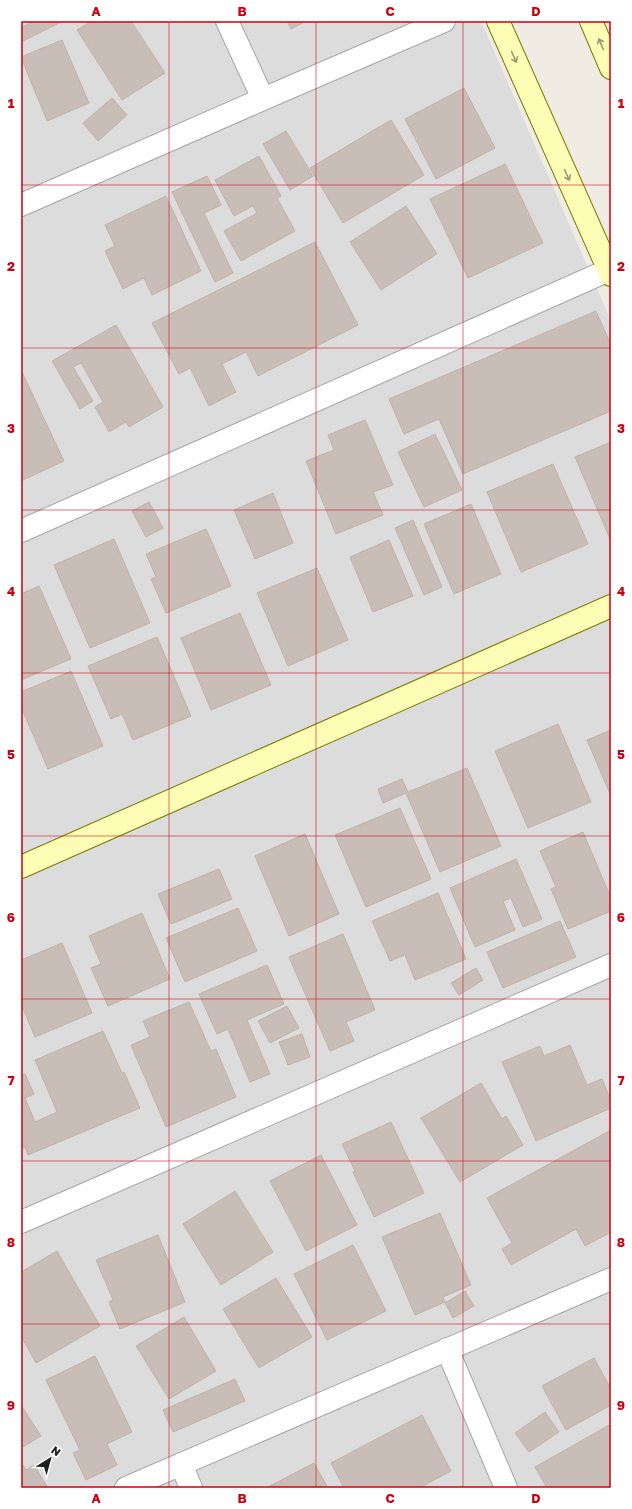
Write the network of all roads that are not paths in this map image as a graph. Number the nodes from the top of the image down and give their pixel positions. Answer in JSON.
{"nodes":[{"id":1,"x":227,"y":21,"type":"edge"},
{"id":2,"x":444,"y":21,"type":"edge"},
{"id":3,"x":498,"y":21,"type":"edge"},
{"id":4,"x":591,"y":21,"type":"edge"},
{"id":5,"x":611,"y":68,"type":"edge"},
{"id":6,"x":263,"y":99,"type":"junction"},
{"id":7,"x":21,"y":205,"type":"edge"},
{"id":8,"x":610,"y":273,"type":"edge"},
{"id":9,"x":21,"y":531,"type":"edge"},
{"id":10,"x":611,"y":606,"type":"edge"},
{"id":11,"x":21,"y":867,"type":"edge"},
{"id":12,"x":609,"y":973,"type":"edge"},
{"id":13,"x":21,"y":1222,"type":"edge"},
{"id":14,"x":611,"y":1279,"type":"edge"},
{"id":15,"x":447,"y":1349,"type":"junction"},
{"id":16,"x":181,"y":1464,"type":"junction"},
{"id":17,"x":126,"y":1488,"type":"edge"},
{"id":18,"x":191,"y":1488,"type":"edge"},
{"id":19,"x":506,"y":1488,"type":"edge"}],
"edges":[{"from":1,"to":6,"type":"street"},
{"from":2,"to":6,"type":"street"},
{"from":3,"to":8,"type":"street","one_way":true},
{"from":5,"to":4,"type":"street","one_way":true},
{"from":6,"to":7,"type":"street"},
{"from":8,"to":9,"type":"street"},
{"from":10,"to":11,"type":"street"},
{"from":12,"to":13,"type":"street"},
{"from":14,"to":15,"type":"street"},
{"from":15,"to":16,"type":"street"},
{"from":15,"to":19,"type":"street"},
{"from":16,"to":17,"type":"street"},
{"from":16,"to":18,"type":"street"}]}
